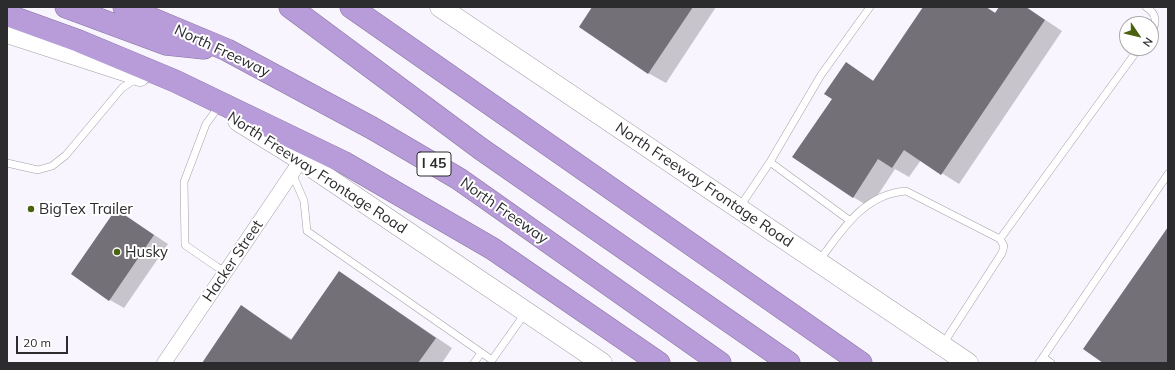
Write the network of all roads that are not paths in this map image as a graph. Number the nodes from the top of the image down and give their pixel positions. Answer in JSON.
{"nodes":[{"id":1,"x":66,"y":7,"type":"edge"},
{"id":2,"x":124,"y":7,"type":"edge"},
{"id":3,"x":290,"y":7,"type":"edge"},
{"id":4,"x":351,"y":7,"type":"edge"},
{"id":5,"x":440,"y":7,"type":"edge"},
{"id":6,"x":870,"y":7,"type":"edge"},
{"id":7,"x":1146,"y":7,"type":"edge"},
{"id":8,"x":7,"y":15,"type":"edge"},
{"id":9,"x":1155,"y":16,"type":"edge"},
{"id":10,"x":7,"y":33,"type":"edge"},
{"id":11,"x":227,"y":50,"type":"junction"},
{"id":12,"x":1133,"y":56,"type":"edge"},
{"id":13,"x":139,"y":76,"type":"junction"},
{"id":14,"x":217,"y":109,"type":"junction"},
{"id":15,"x":770,"y":162,"type":"junction"},
{"id":16,"x":7,"y":163,"type":"edge"},
{"id":17,"x":297,"y":166,"type":"junction"},
{"id":18,"x":1168,"y":174,"type":"edge"},
{"id":19,"x":739,"y":208,"type":"junction"},
{"id":20,"x":849,"y":220,"type":"junction"},
{"id":21,"x":1000,"y":239,"type":"junction"},
{"id":22,"x":819,"y":262,"type":"junction"},
{"id":23,"x":226,"y":271,"type":"junction"},
{"id":24,"x":526,"y":312,"type":"junction"},
{"id":25,"x":942,"y":346,"type":"junction"},
{"id":26,"x":481,"y":353,"type":"junction"},
{"id":27,"x":1041,"y":360,"type":"edge"},
{"id":28,"x":164,"y":363,"type":"edge"},
{"id":29,"x":474,"y":363,"type":"edge"},
{"id":30,"x":602,"y":363,"type":"edge"},
{"id":31,"x":659,"y":363,"type":"edge"},
{"id":32,"x":720,"y":363,"type":"edge"},
{"id":33,"x":788,"y":363,"type":"edge"},
{"id":34,"x":860,"y":363,"type":"edge"},
{"id":35,"x":968,"y":363,"type":"edge"},
{"id":36,"x":1051,"y":363,"type":"edge"}],
"edges":[{"from":1,"to":11,"type":"highway"},
{"from":2,"to":11,"type":"highway","name":"North Freeway","number":"I 45"},
{"from":3,"to":33,"type":"highway"},
{"from":4,"to":34,"type":"highway"},
{"from":5,"to":19,"type":"main road","name":"North Freeway Frontage Road"},
{"from":6,"to":15,"type":"lane"},
{"from":7,"to":9,"type":"lane"},
{"from":8,"to":31,"type":"highway"},
{"from":10,"to":13,"type":"main road","name":"North Freeway Frontage Road"},
{"from":11,"to":32,"type":"highway","name":"North Freeway","number":"I 45"},
{"from":12,"to":21,"type":"lane"},
{"from":13,"to":14,"type":"main road","name":"North Freeway Frontage Road"},
{"from":13,"to":16,"type":"lane"},
{"from":14,"to":17,"type":"main road","name":"North Freeway Frontage Road"},
{"from":14,"to":23,"type":"lane"},
{"from":15,"to":19,"type":"lane"},
{"from":15,"to":20,"type":"lane"},
{"from":17,"to":23,"type":"street","name":"Hacker Street"},
{"from":17,"to":24,"type":"main road","name":"North Freeway Frontage Road"},
{"from":17,"to":26,"type":"lane"},
{"from":18,"to":27,"type":"lane"},
{"from":19,"to":22,"type":"main road","name":"North Freeway Frontage Road"},
{"from":20,"to":21,"type":"lane"},
{"from":20,"to":22,"type":"lane"},
{"from":21,"to":25,"type":"lane"},
{"from":22,"to":25,"type":"main road","name":"North Freeway Frontage Road"},
{"from":23,"to":28,"type":"street","name":"Hacker Street"},
{"from":24,"to":26,"type":"lane"},
{"from":24,"to":30,"type":"main road","name":"North Freeway Frontage Road"},
{"from":25,"to":35,"type":"main road","name":"North Freeway Frontage Road"},
{"from":26,"to":29,"type":"lane"},
{"from":27,"to":36,"type":"lane"}]}
